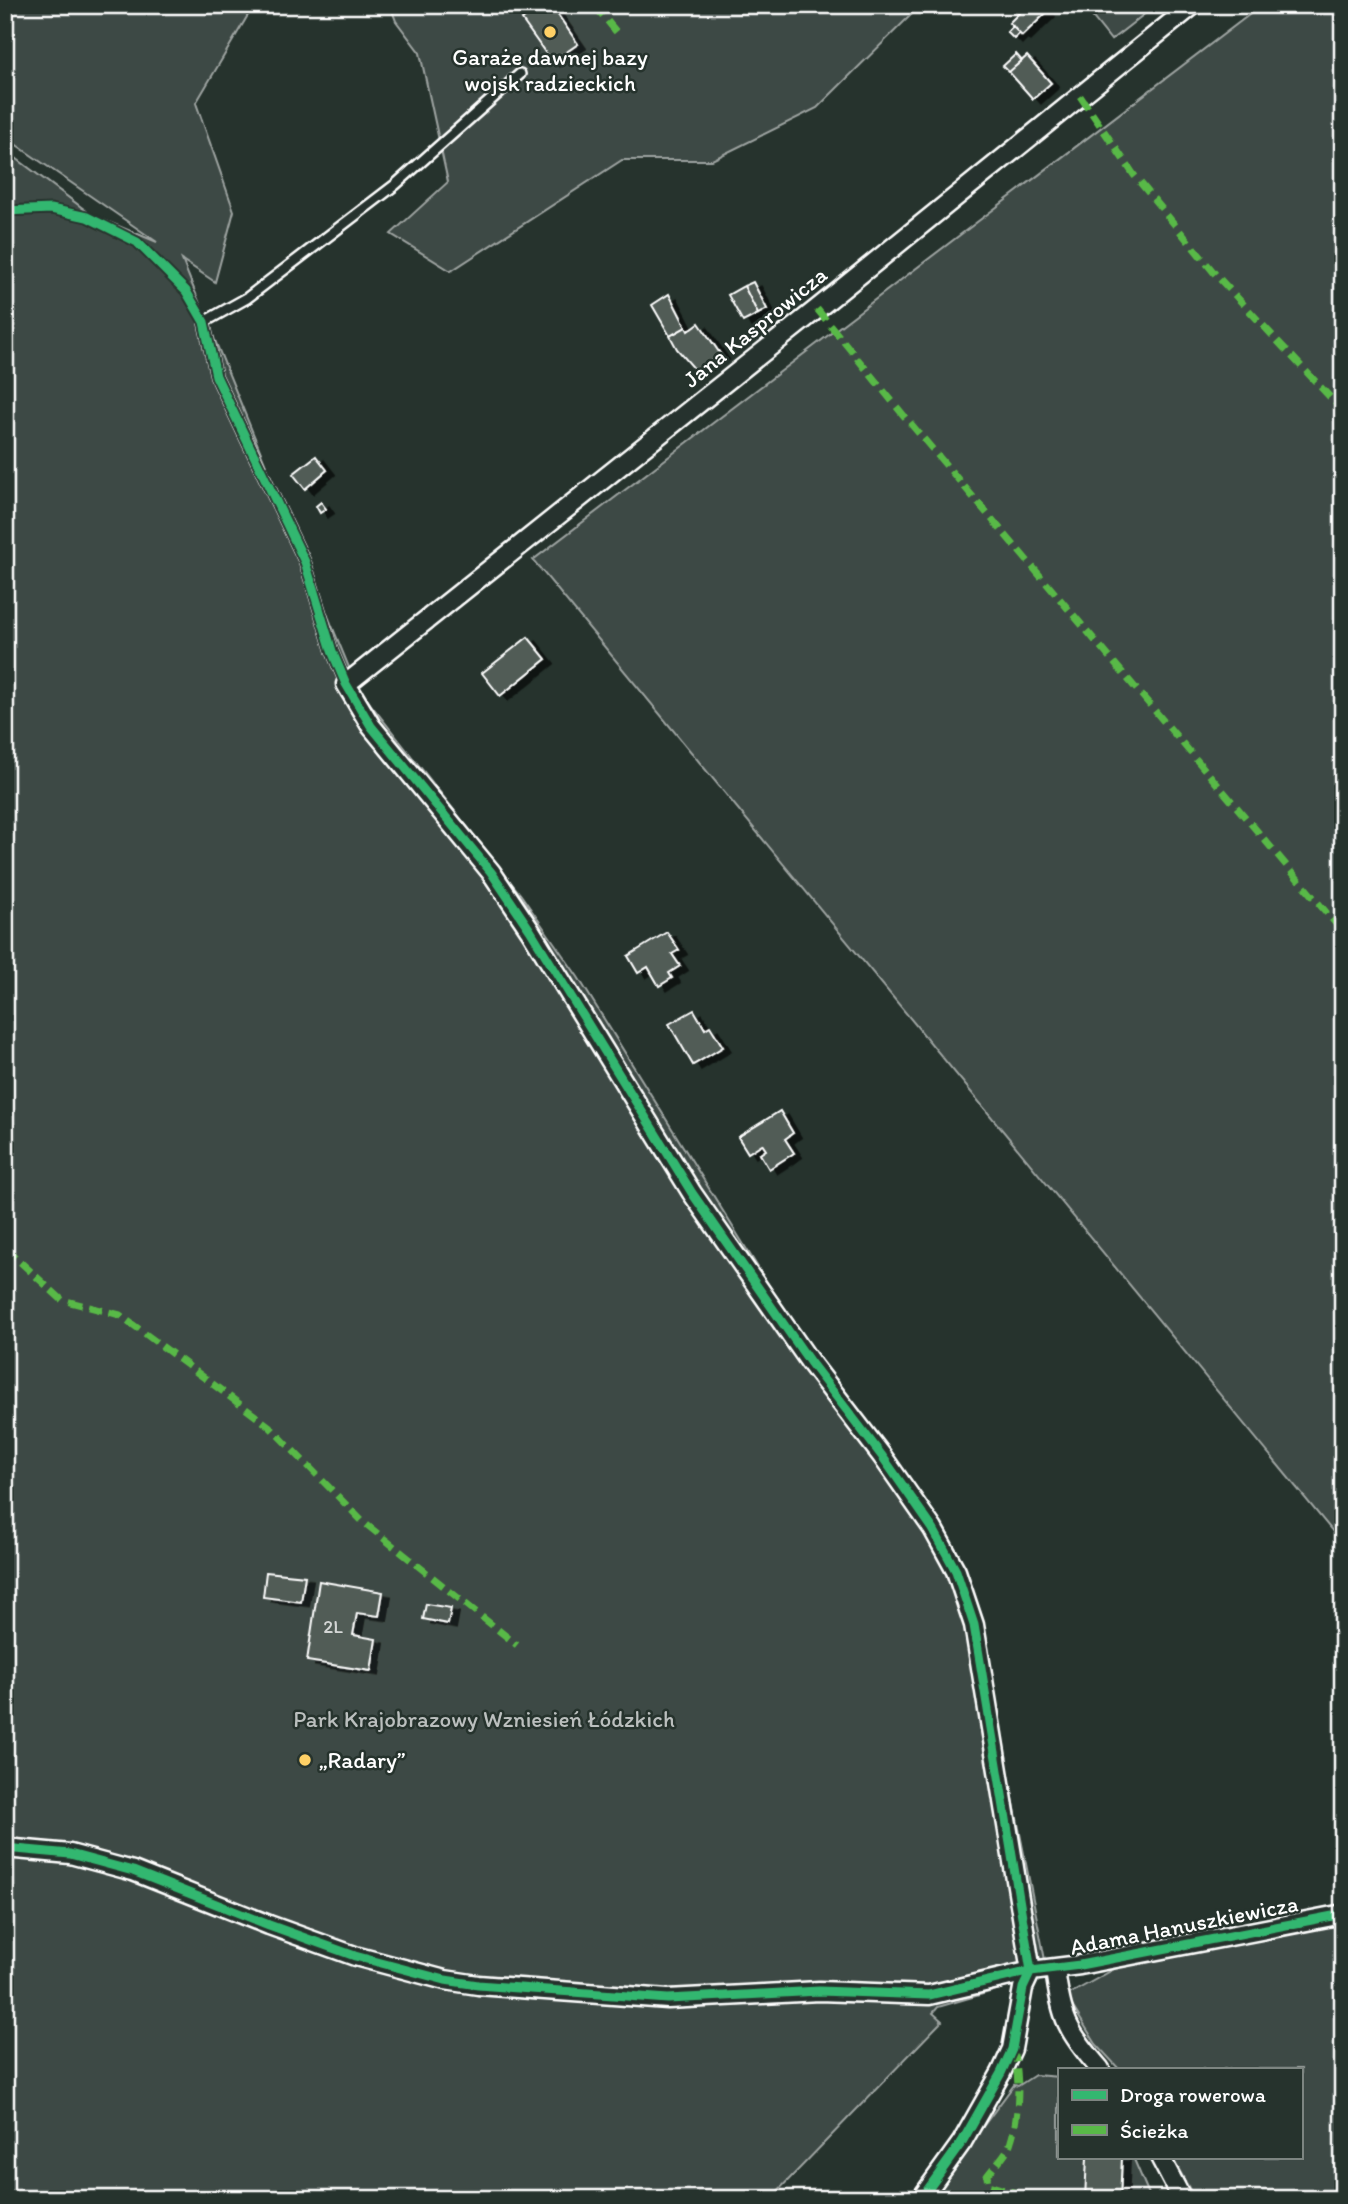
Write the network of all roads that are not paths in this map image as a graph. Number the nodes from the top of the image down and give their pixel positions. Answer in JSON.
{"nodes":[{"id":1,"x":1193,"y":5,"type":"edge"},
{"id":2,"x":520,"y":74,"type":"dead end"},
{"id":3,"x":346,"y":684,"type":"junction"},
{"id":4,"x":5,"y":1848,"type":"edge"},
{"id":5,"x":1343,"y":1914,"type":"edge"},
{"id":6,"x":1055,"y":1969,"type":"junction"},
{"id":7,"x":1031,"y":1971,"type":"junction"},
{"id":8,"x":1099,"y":2068,"type":"edge"},
{"id":9,"x":1161,"y":2158,"type":"edge"},
{"id":10,"x":921,"y":2199,"type":"edge"},
{"id":11,"x":1182,"y":2199,"type":"edge"}],
"edges":[{"from":1,"to":3,"type":"street","name":"Jana Kasprowicza"},
{"from":2,"to":3,"type":"lane"},
{"from":3,"to":7,"type":"street"},
{"from":4,"to":7,"type":"street","name":"Adama Hanuszkiewicza"},
{"from":5,"to":6,"type":"street","name":"Adama Hanuszkiewicza"},
{"from":6,"to":7,"type":"street","name":"Adama Hanuszkiewicza"},
{"from":6,"to":8,"type":"street"},
{"from":7,"to":10,"type":"street"},
{"from":9,"to":11,"type":"street"}]}
